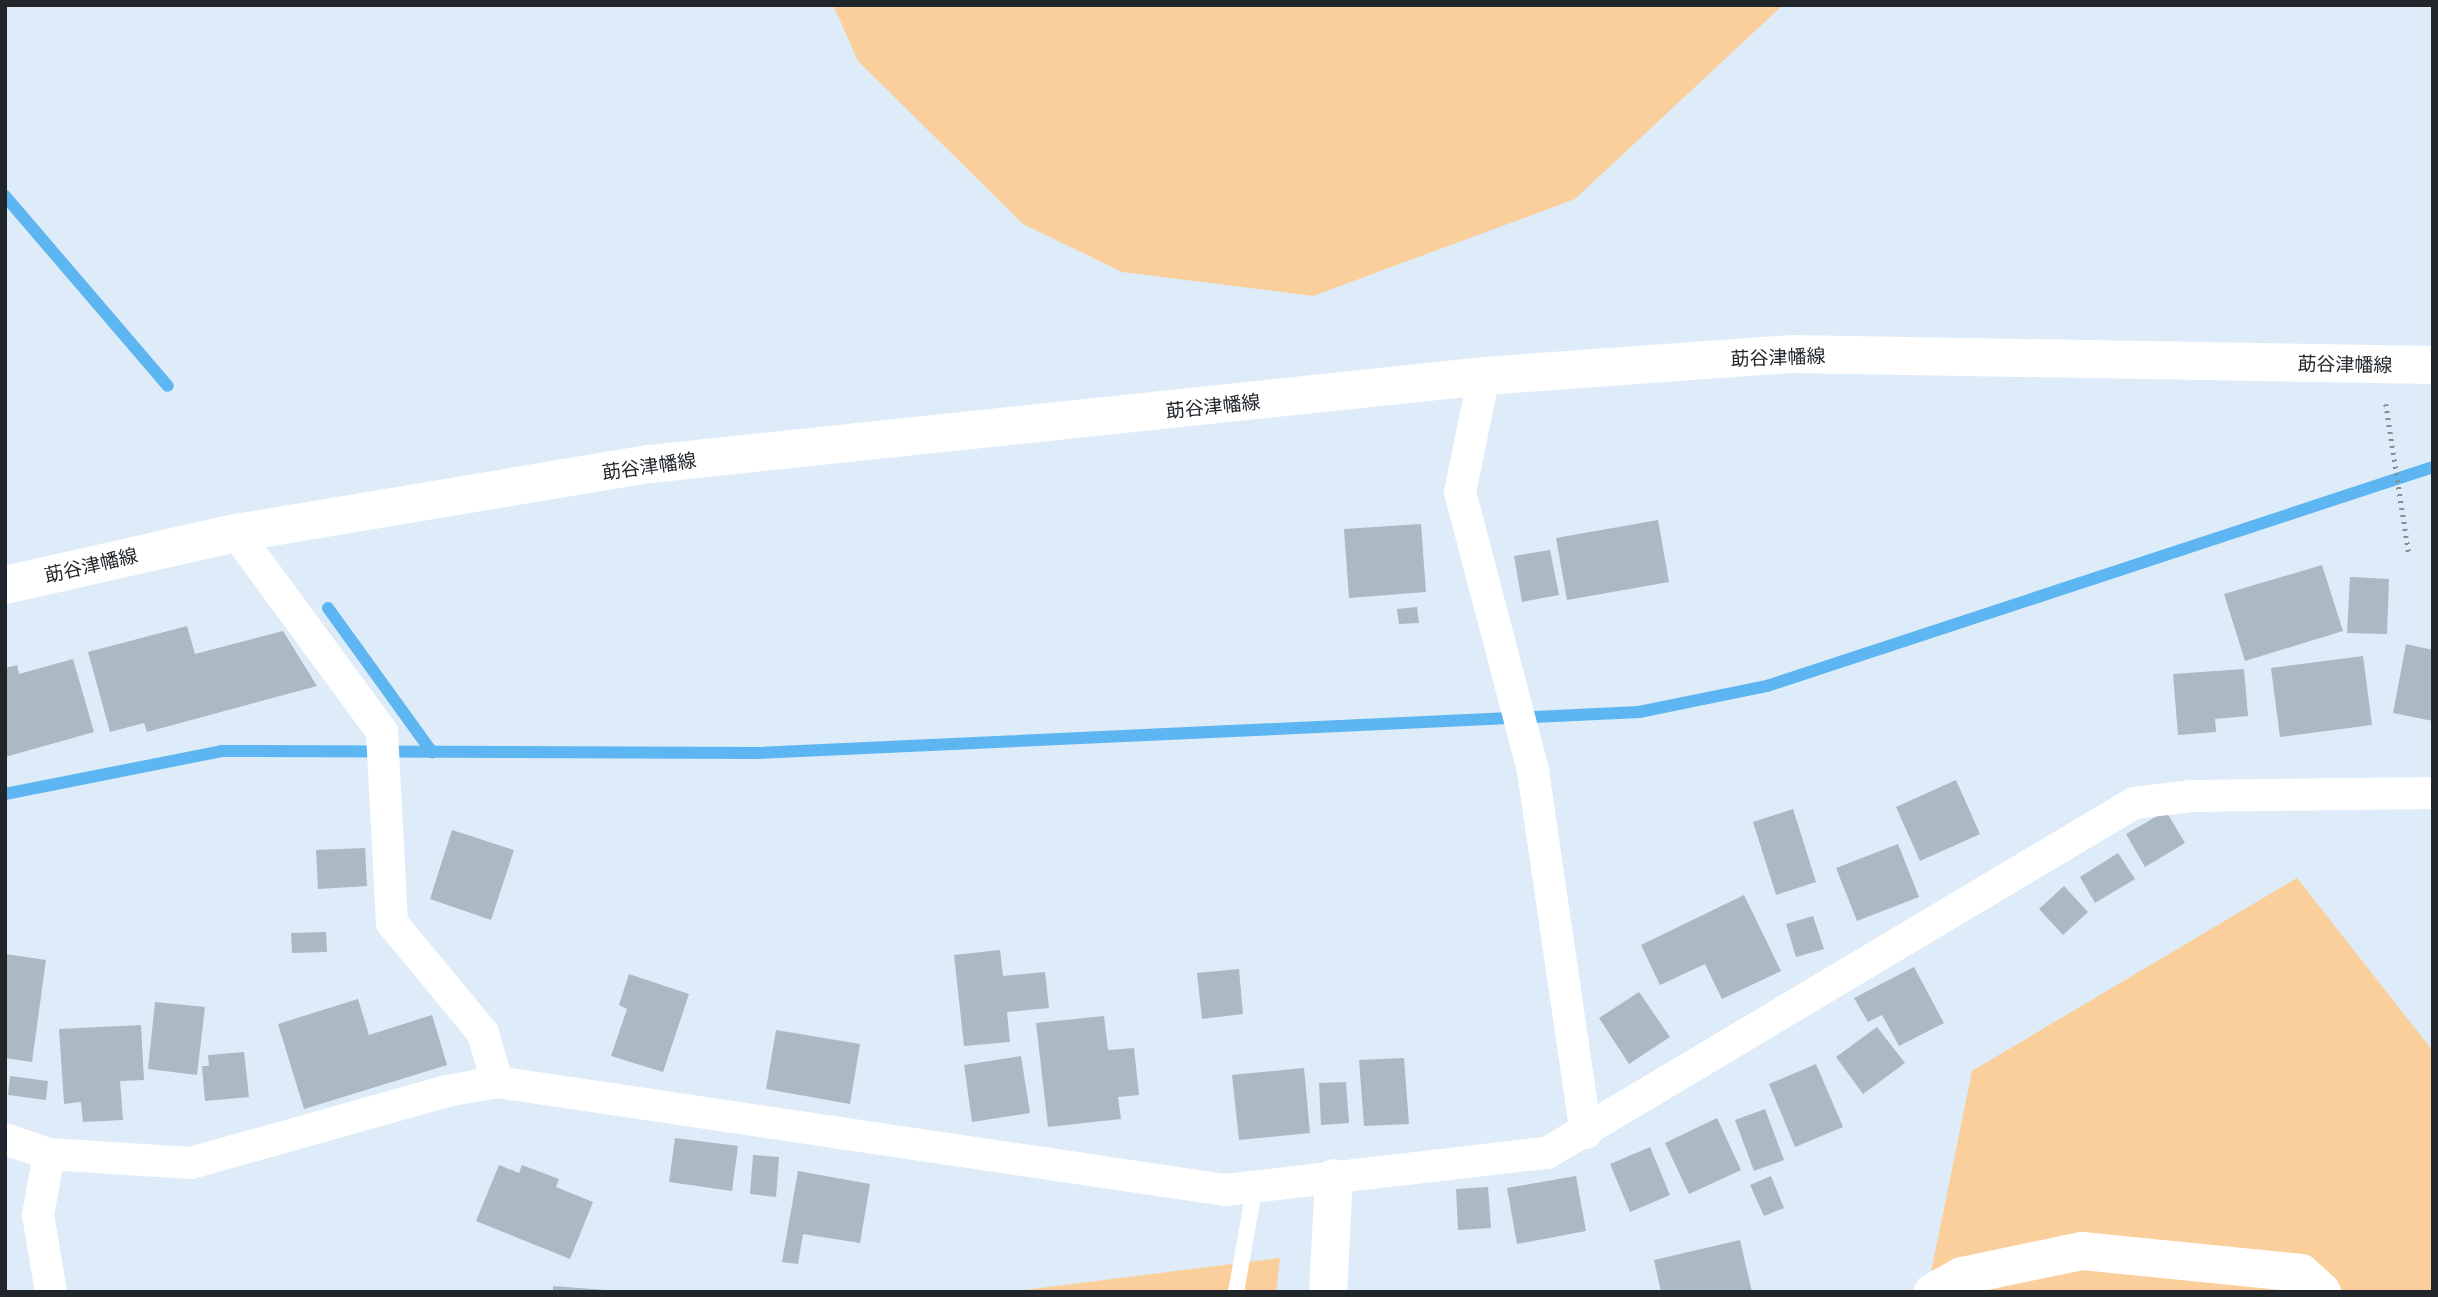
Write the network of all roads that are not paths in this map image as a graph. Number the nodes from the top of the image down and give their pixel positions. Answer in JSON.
{"nodes":[{"id":1,"x":2433,"y":365,"type":"edge"},
{"id":2,"x":1484,"y":376,"type":"junction"},
{"id":3,"x":236,"y":533,"type":"junction"},
{"id":4,"x":5,"y":585,"type":"edge"},
{"id":5,"x":2433,"y":793,"type":"edge"},
{"id":6,"x":497,"y":1082,"type":"junction"},
{"id":7,"x":1586,"y":1133,"type":"junction"},
{"id":8,"x":5,"y":1139,"type":"edge"},
{"id":9,"x":50,"y":1154,"type":"junction"},
{"id":10,"x":1334,"y":1178,"type":"junction"},
{"id":11,"x":1255,"y":1185,"type":"junction"},
{"id":12,"x":51,"y":1292,"type":"edge"},
{"id":13,"x":1236,"y":1292,"type":"edge"},
{"id":14,"x":1328,"y":1292,"type":"edge"},
{"id":15,"x":1933,"y":1292,"type":"edge"},
{"id":16,"x":2322,"y":1292,"type":"edge"}],
"edges":[{"from":1,"to":2,"type":"main road","name":"莇谷津幡線"},
{"from":2,"to":3,"type":"main road","name":"莇谷津幡線"},
{"from":2,"to":7,"type":"street"},
{"from":3,"to":4,"type":"main road","name":"莇谷津幡線"},
{"from":3,"to":6,"type":"street"},
{"from":5,"to":7,"type":"street"},
{"from":6,"to":9,"type":"street"},
{"from":6,"to":11,"type":"street"},
{"from":7,"to":10,"type":"street"},
{"from":8,"to":9,"type":"street"},
{"from":9,"to":12,"type":"street"},
{"from":10,"to":11,"type":"street"},
{"from":10,"to":14,"type":"main road"},
{"from":11,"to":13,"type":"lane"},
{"from":15,"to":16,"type":"main road"}]}
